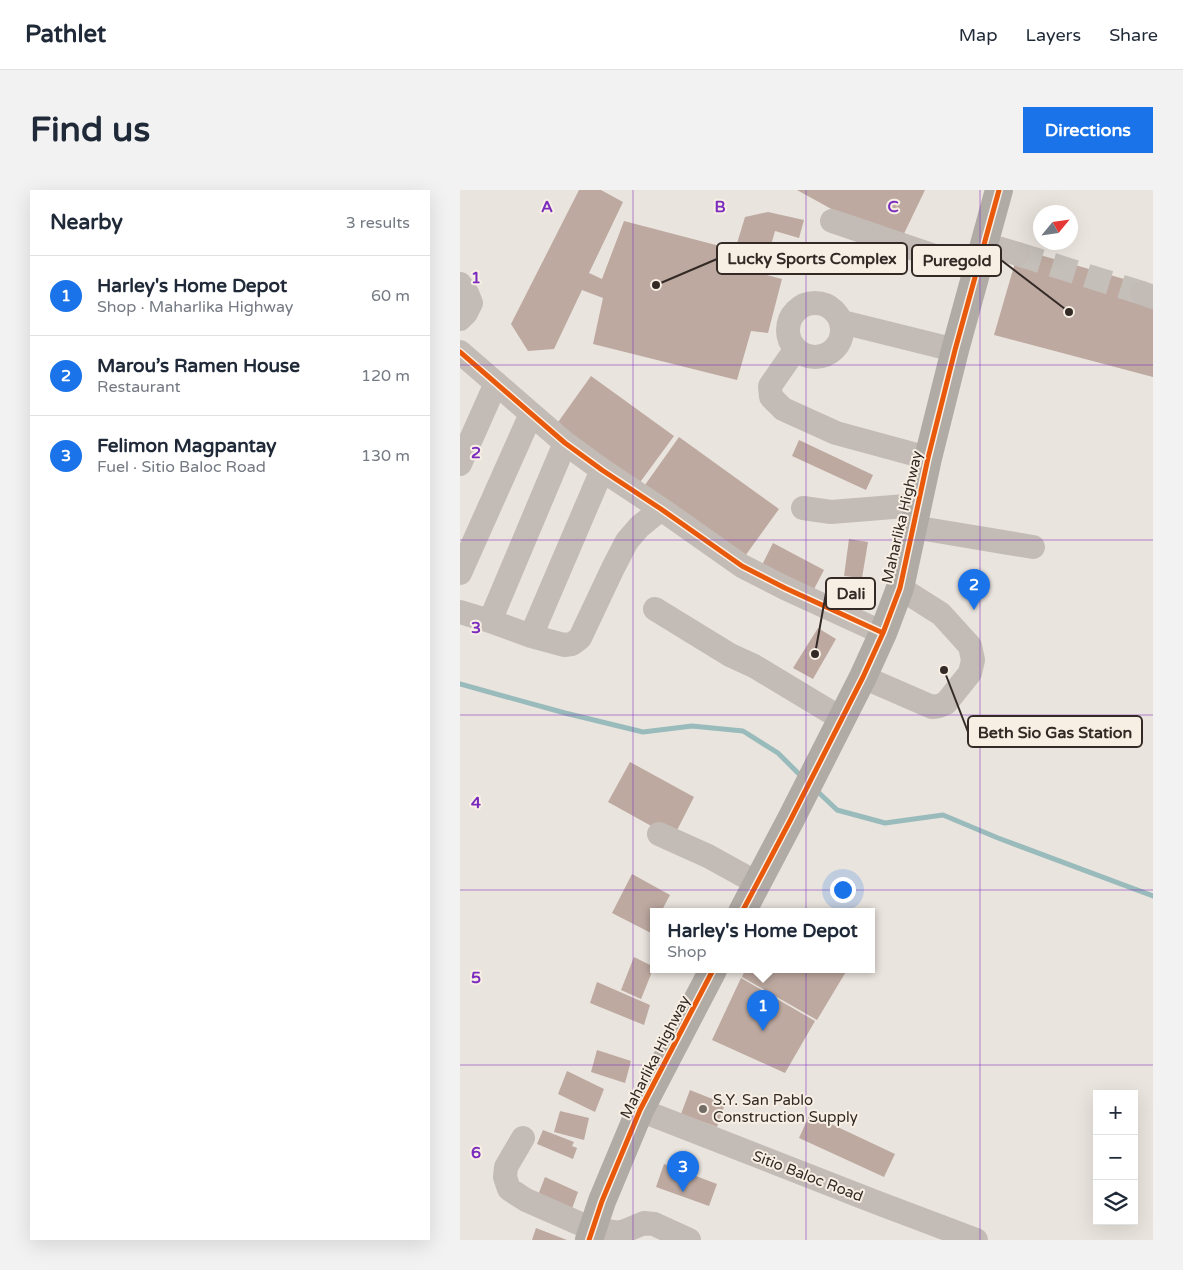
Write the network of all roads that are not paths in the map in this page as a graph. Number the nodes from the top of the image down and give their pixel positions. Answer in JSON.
{"nodes":[{"id":1,"x":999,"y":190,"type":"edge"},
{"id":2,"x":832,"y":221,"type":"dead end"},
{"id":3,"x":984,"y":244,"type":"junction"},
{"id":4,"x":1018,"y":254,"type":"tunnel mouth"},
{"id":5,"x":976,"y":270,"type":"junction"},
{"id":6,"x":460,"y":284,"type":"edge"},
{"id":7,"x":460,"y":319,"type":"edge"},
{"id":8,"x":842,"y":322,"type":"junction"},
{"id":9,"x":795,"y":350,"type":"junction"},
{"id":10,"x":954,"y":350,"type":"junction"},
{"id":11,"x":460,"y":352,"type":"edge"},
{"id":12,"x":496,"y":383,"type":"junction"},
{"id":13,"x":531,"y":414,"type":"junction"},
{"id":14,"x":565,"y":443,"type":"junction"},
{"id":15,"x":928,"y":458,"type":"junction"},
{"id":16,"x":460,"y":464,"type":"edge"},
{"id":17,"x":602,"y":470,"type":"junction"},
{"id":18,"x":803,"y":508,"type":"dead end"},
{"id":19,"x":661,"y":509,"type":"junction"},
{"id":20,"x":915,"y":516,"type":"junction"},
{"id":21,"x":1033,"y":547,"type":"dead end"},
{"id":22,"x":460,"y":573,"type":"edge"},
{"id":23,"x":900,"y":588,"type":"junction"},
{"id":24,"x":655,"y":609,"type":"dead end"},
{"id":25,"x":460,"y":612,"type":"edge"},
{"id":26,"x":490,"y":621,"type":"junction"},
{"id":27,"x":883,"y":633,"type":"junction"},
{"id":28,"x":531,"y":636,"type":"junction"},
{"id":29,"x":863,"y":677,"type":"junction"},
{"id":30,"x":842,"y":719,"type":"junction"},
{"id":31,"x":659,"y":834,"type":"dead end"},
{"id":32,"x":757,"y":883,"type":"junction"},
{"id":33,"x":744,"y":908,"type":"edge"},
{"id":34,"x":711,"y":973,"type":"edge"},
{"id":35,"x":640,"y":1110,"type":"junction"},
{"id":36,"x":523,"y":1138,"type":"dead end"},
{"id":37,"x":591,"y":1235,"type":"edge"},
{"id":38,"x":689,"y":1240,"type":"edge"},
{"id":39,"x":976,"y":1240,"type":"edge"}],
"edges":[{"from":1,"to":3,"type":"main road","name":"Maharlika Highway"},
{"from":2,"to":5,"type":"street"},
{"from":3,"to":4,"type":"street"},
{"from":3,"to":5,"type":"main road","name":"Maharlika Highway"},
{"from":5,"to":10,"type":"main road","name":"Maharlika Highway"},
{"from":6,"to":7,"type":"street"},
{"from":8,"to":9,"type":"street"},
{"from":8,"to":9,"type":"street"},
{"from":8,"to":10,"type":"street"},
{"from":9,"to":15,"type":"street"},
{"from":10,"to":15,"type":"main road","name":"Maharlika Highway"},
{"from":11,"to":12,"type":"street"},
{"from":12,"to":13,"type":"street"},
{"from":12,"to":16,"type":"street"},
{"from":13,"to":14,"type":"street"},
{"from":13,"to":22,"type":"street"},
{"from":14,"to":17,"type":"street"},
{"from":14,"to":26,"type":"street"},
{"from":15,"to":20,"type":"main road","name":"Maharlika Highway"},
{"from":17,"to":19,"type":"street"},
{"from":17,"to":28,"type":"street"},
{"from":18,"to":20,"type":"street"},
{"from":19,"to":27,"type":"street"},
{"from":19,"to":28,"type":"street"},
{"from":20,"to":21,"type":"street"},
{"from":20,"to":23,"type":"main road","name":"Maharlika Highway"},
{"from":23,"to":27,"type":"main road","name":"Maharlika Highway"},
{"from":23,"to":29,"type":"street"},
{"from":24,"to":30,"type":"street"},
{"from":25,"to":26,"type":"street"},
{"from":26,"to":28,"type":"street"},
{"from":27,"to":29,"type":"main road","name":"Maharlika Highway"},
{"from":29,"to":30,"type":"main road","name":"Maharlika Highway"},
{"from":30,"to":32,"type":"main road","name":"Maharlika Highway"},
{"from":31,"to":32,"type":"street"},
{"from":32,"to":33,"type":"main road","name":"Maharlika Highway"},
{"from":34,"to":35,"type":"main road","name":"Maharlika Highway"},
{"from":35,"to":37,"type":"main road","name":"Maharlika Highway"},
{"from":35,"to":39,"type":"street","name":"Sitio Baloc Road"},
{"from":36,"to":37,"type":"street"},
{"from":37,"to":38,"type":"street"}]}
